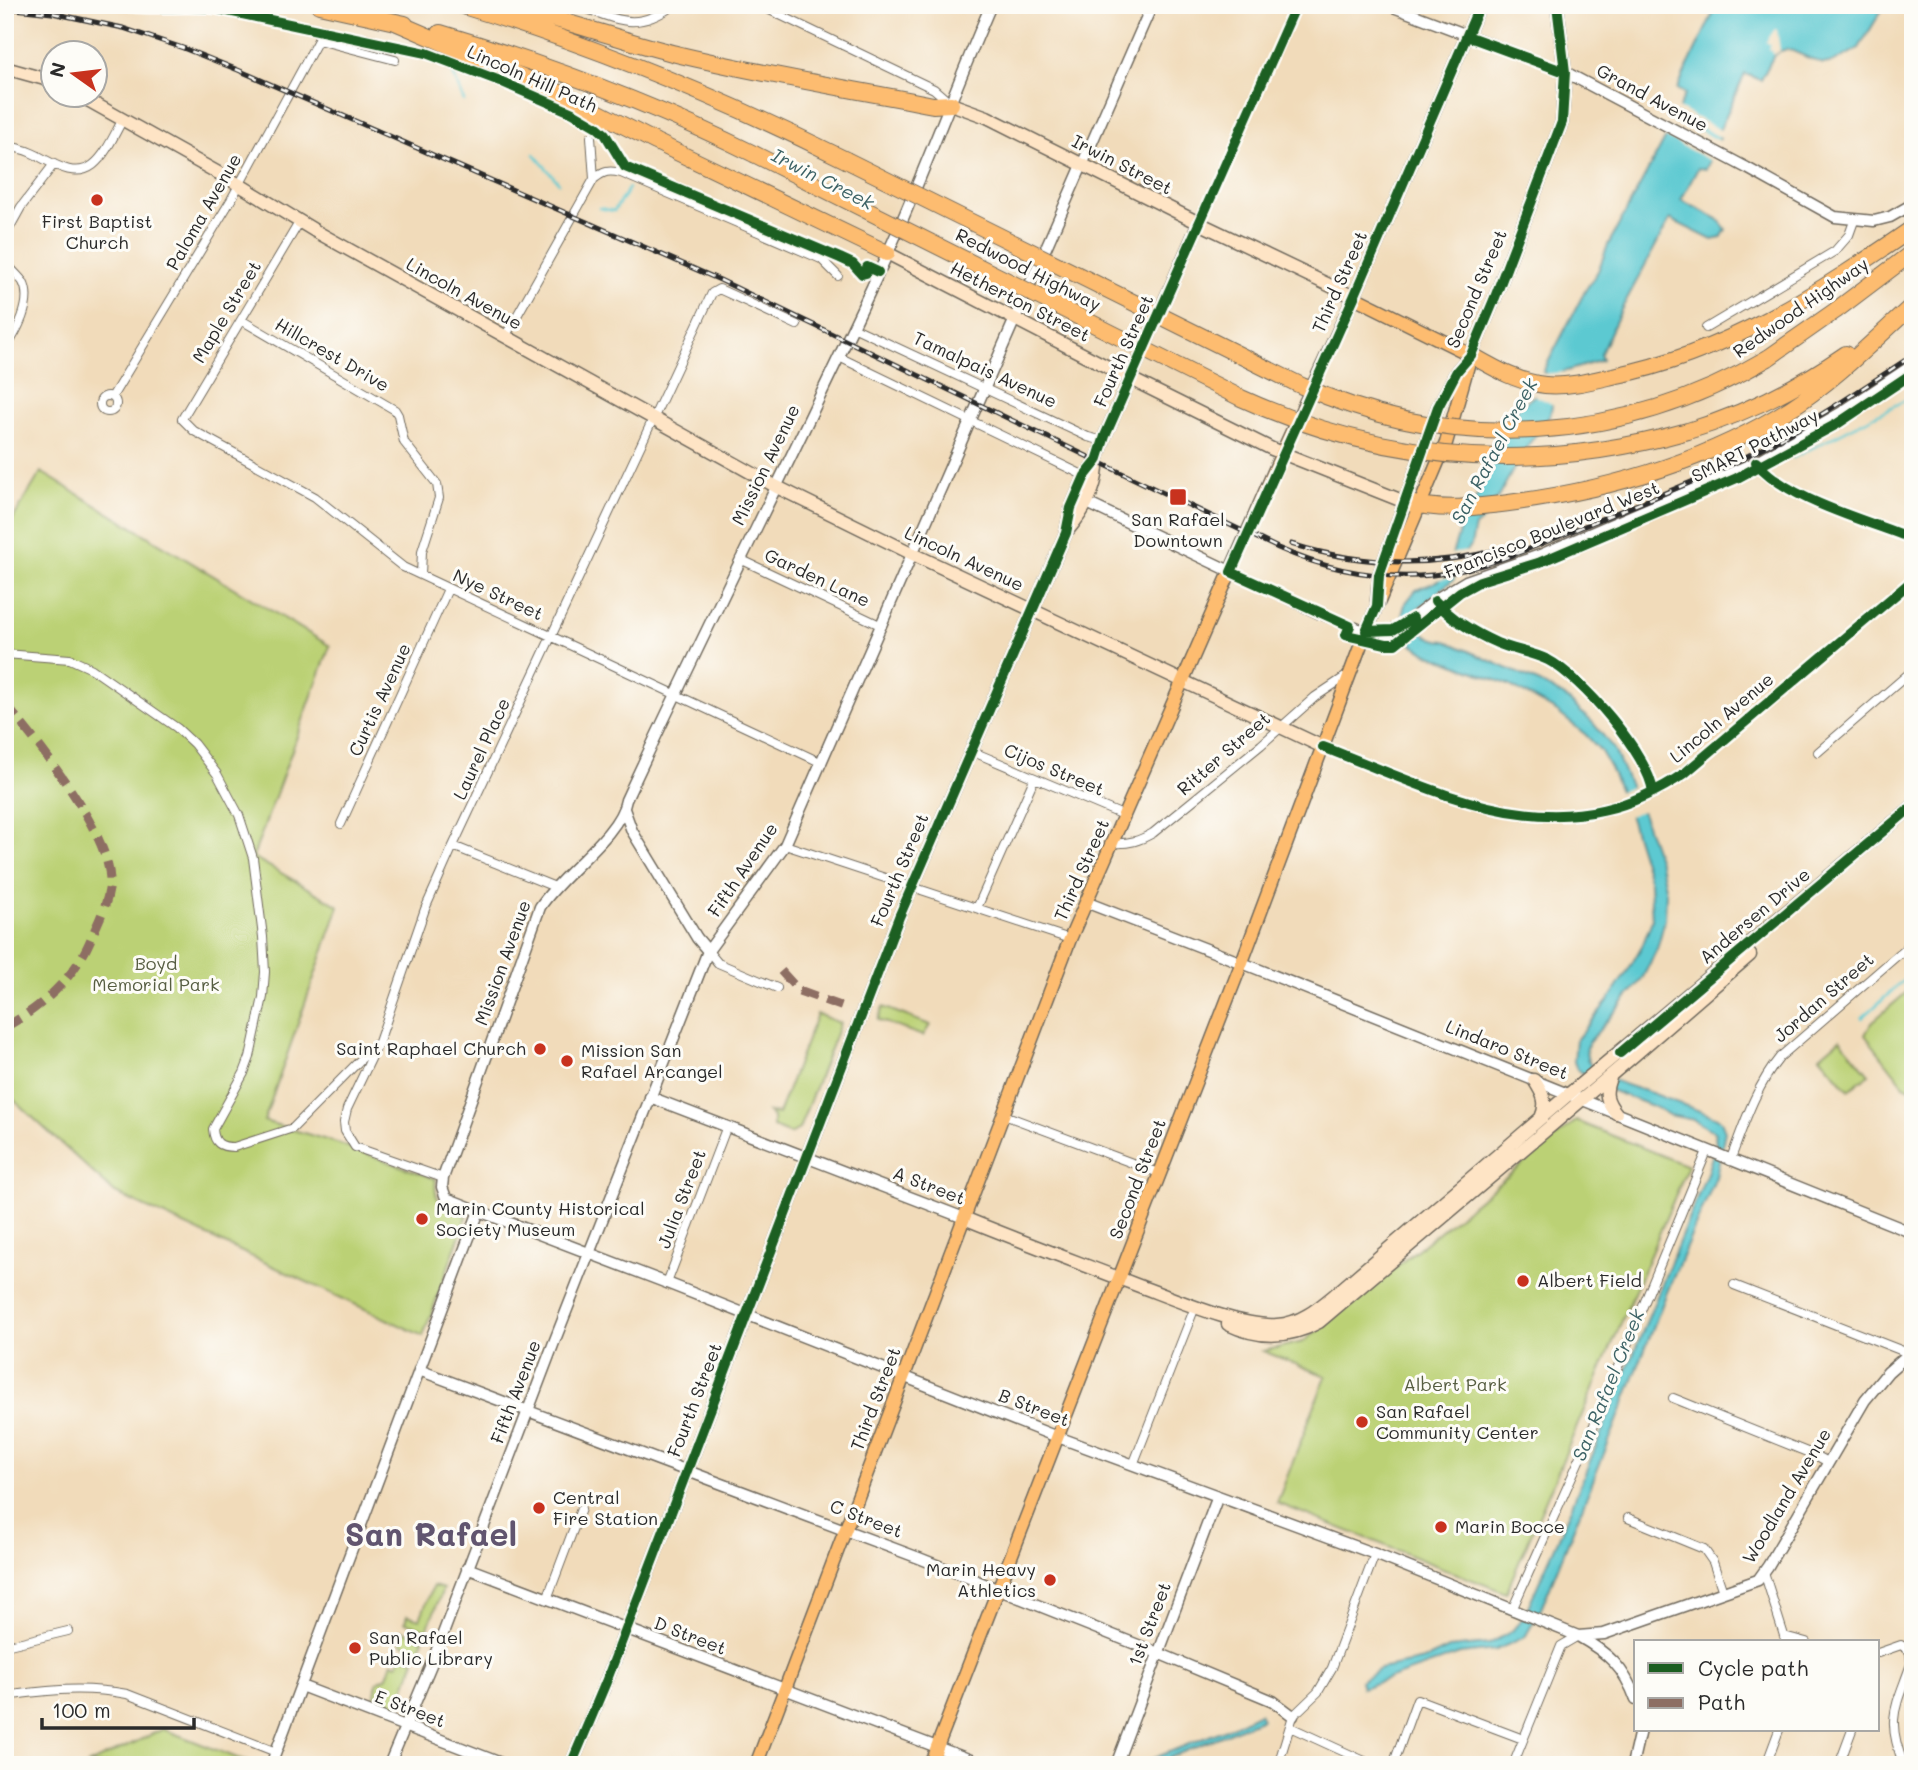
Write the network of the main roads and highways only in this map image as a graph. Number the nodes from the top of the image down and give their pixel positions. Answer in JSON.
{"nodes":[{"id":1,"x":320,"y":5,"type":"edge"},
{"id":2,"x":460,"y":5,"type":"edge"},
{"id":3,"x":493,"y":5,"type":"edge"},
{"id":4,"x":1480,"y":5,"type":"edge"},
{"id":5,"x":1557,"y":5,"type":"edge"},
{"id":6,"x":395,"y":22,"type":"junction"},
{"id":7,"x":5,"y":68,"type":"edge"},
{"id":8,"x":38,"y":77,"type":"edge"},
{"id":9,"x":951,"y":104,"type":"joint"},
{"id":10,"x":103,"y":108,"type":"edge"},
{"id":11,"x":1199,"y":223,"type":"junction"},
{"id":12,"x":1913,"y":228,"type":"edge"},
{"id":13,"x":1913,"y":252,"type":"edge"},
{"id":14,"x":887,"y":253,"type":"joint"},
{"id":15,"x":1354,"y":297,"type":"junction"},
{"id":16,"x":1913,"y":303,"type":"edge"},
{"id":17,"x":1471,"y":355,"type":"junction"},
{"id":18,"x":1131,"y":379,"type":"junction"},
{"id":19,"x":1282,"y":453,"type":"junction"},
{"id":20,"x":1097,"y":461,"type":"junction"},
{"id":21,"x":1412,"y":504,"type":"junction"},
{"id":22,"x":1066,"y":533,"type":"junction"},
{"id":23,"x":1032,"y":611,"type":"junction"},
{"id":24,"x":1183,"y":682,"type":"junction"},
{"id":25,"x":1323,"y":747,"type":"junction"},
{"id":26,"x":1913,"y":806,"type":"edge"},
{"id":27,"x":1913,"y":817,"type":"edge"},
{"id":28,"x":1626,"y":1055,"type":"junction"},
{"id":29,"x":1534,"y":1080,"type":"road end"},
{"id":30,"x":1595,"y":1087,"type":"junction"},
{"id":31,"x":1616,"y":1113,"type":"road end"},
{"id":32,"x":1540,"y":1119,"type":"junction"},
{"id":33,"x":964,"y":1218,"type":"junction"},
{"id":34,"x":1119,"y":1278,"type":"junction"},
{"id":35,"x":1277,"y":1330,"type":"junction"},
{"id":36,"x":571,"y":1765,"type":"edge"},
{"id":37,"x":756,"y":1765,"type":"edge"},
{"id":38,"x":930,"y":1765,"type":"edge"}],
"edges":[{"from":1,"to":6,"type":"highway","name":"Redwood Highway"},
{"from":2,"to":13,"type":"highway","name":"Redwood Highway","bridge":true},
{"from":3,"to":9,"type":"highway"},
{"from":4,"to":15,"type":"main road","name":"Third Street"},
{"from":5,"to":17,"type":"main road","name":"Second Street"},
{"from":6,"to":14,"type":"highway"},
{"from":6,"to":16,"type":"highway","name":"Redwood Highway","bridge":true},
{"from":7,"to":8,"type":"main road"},
{"from":9,"to":11,"type":"main road","name":"Irwin Street"},
{"from":10,"to":23,"type":"main road","name":"Lincoln Avenue"},
{"from":11,"to":15,"type":"main road","name":"Irwin Street"},
{"from":11,"to":18,"type":"main road","name":"Fourth Street"},
{"from":12,"to":17,"type":"highway"},
{"from":14,"to":18,"type":"main road","name":"Hetherton Street"},
{"from":15,"to":17,"type":"main road","name":"Irwin Street"},
{"from":15,"to":19,"type":"main road","name":"Third Street"},
{"from":16,"to":21,"type":"highway"},
{"from":17,"to":21,"type":"main road","name":"Second Street"},
{"from":17,"to":21,"type":"main road","name":"Second Street"},
{"from":18,"to":19,"type":"main road","name":"Hetherton Street"},
{"from":18,"to":20,"type":"main road","name":"Fourth Street"},
{"from":19,"to":21,"type":"main road","name":"Hetherton Street"},
{"from":19,"to":24,"type":"main road","name":"Third Street"},
{"from":20,"to":22,"type":"main road","name":"Fourth Street"},
{"from":20,"to":22,"type":"main road","name":"Fourth Street"},
{"from":21,"to":25,"type":"main road","name":"Second Street"},
{"from":22,"to":23,"type":"main road","name":"Fourth Street"},
{"from":23,"to":24,"type":"main road","name":"Lincoln Avenue"},
{"from":23,"to":36,"type":"main road","name":"Fourth Street"},
{"from":24,"to":25,"type":"main road","name":"Lincoln Avenue"},
{"from":24,"to":33,"type":"main road","name":"Third Street"},
{"from":25,"to":34,"type":"main road","name":"Second Street"},
{"from":26,"to":28,"type":"main road","name":"Andersen Drive"},
{"from":27,"to":28,"type":"main road","name":"Andersen Drive"},
{"from":28,"to":30,"type":"main road","name":"Andersen Drive"},
{"from":28,"to":30,"type":"main road","name":"Andersen Drive"},
{"from":29,"to":32,"type":"main road"},
{"from":30,"to":31,"type":"main road"},
{"from":30,"to":32,"type":"main road","name":"Andersen Drive"},
{"from":30,"to":35,"type":"main road","name":"Andersen Drive"},
{"from":32,"to":35,"type":"main road","name":"Andersen Drive"},
{"from":33,"to":34,"type":"main road","name":"A Street"},
{"from":33,"to":37,"type":"main road","name":"Third Street"},
{"from":34,"to":35,"type":"main road","name":"A Street"},
{"from":34,"to":38,"type":"main road","name":"Second Street"}]}
